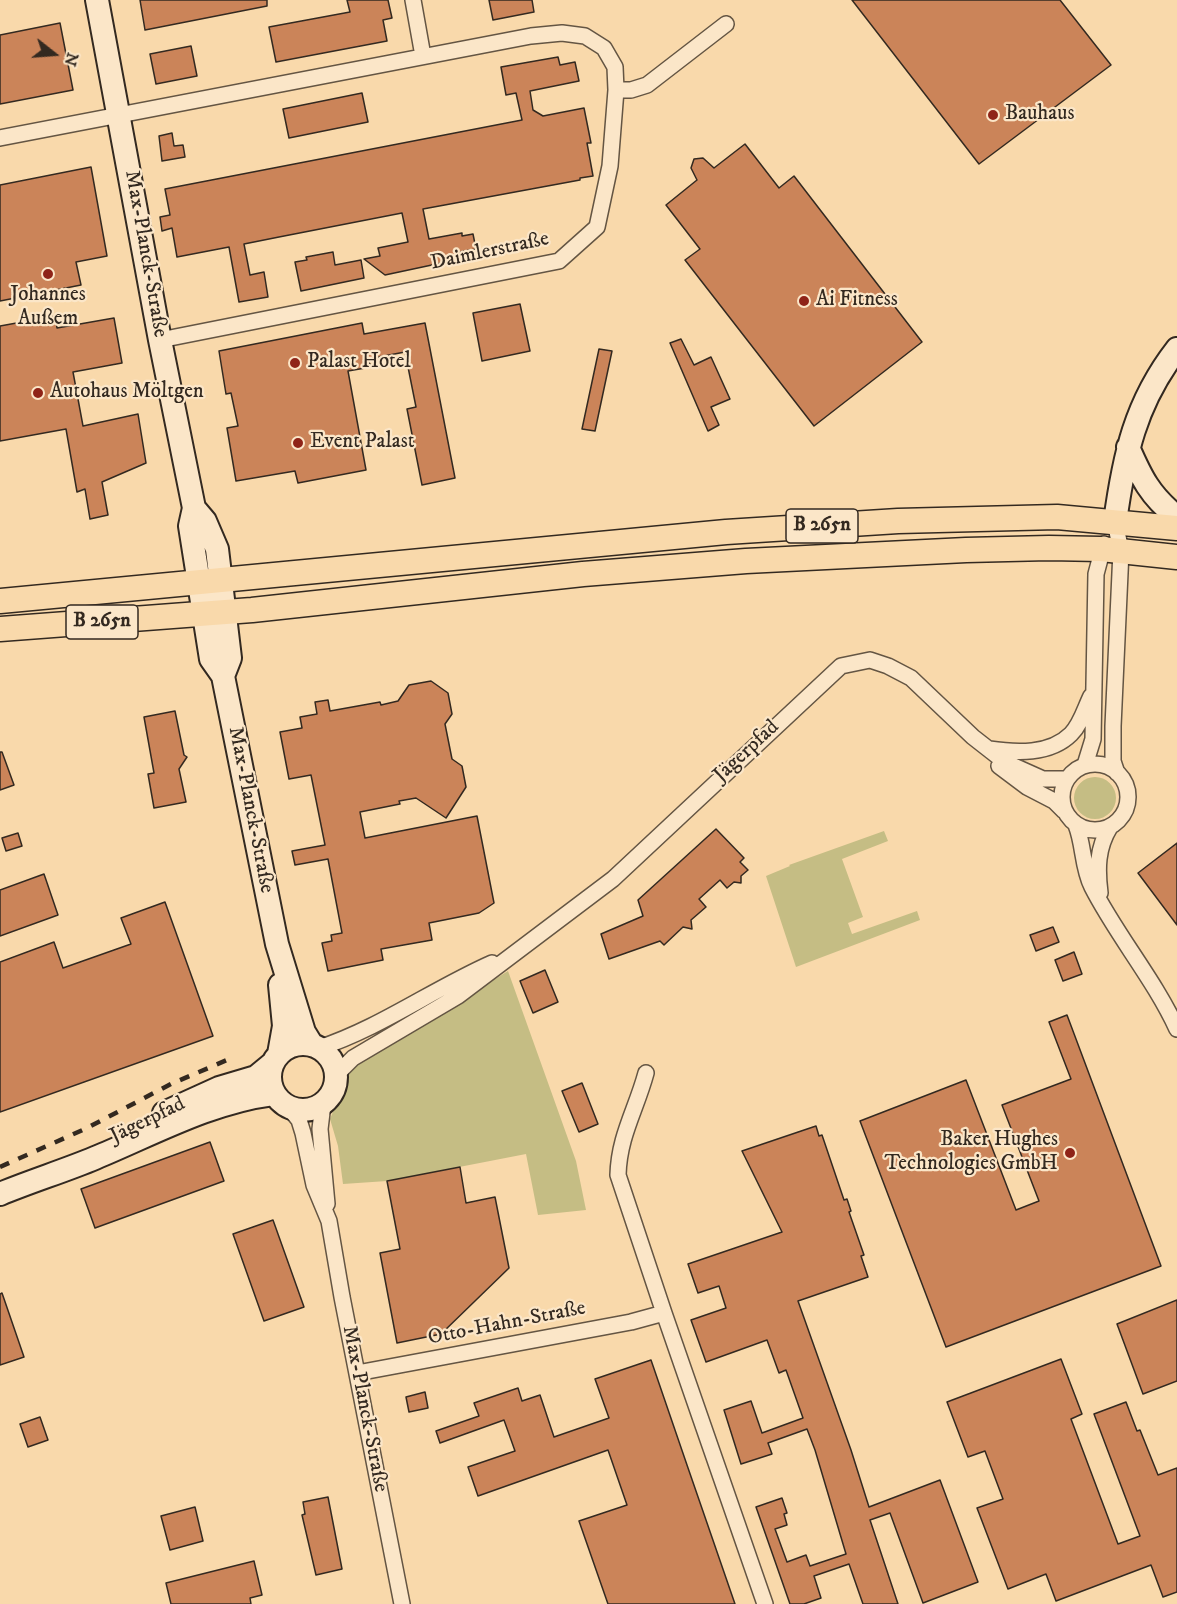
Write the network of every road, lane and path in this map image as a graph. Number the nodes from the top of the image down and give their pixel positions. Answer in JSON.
{"nodes":[{"id":1,"x":98,"y":0,"type":"edge"},
{"id":2,"x":412,"y":0,"type":"edge"},
{"id":3,"x":726,"y":24,"type":"dead end"},
{"id":4,"x":423,"y":57,"type":"junction"},
{"id":5,"x":616,"y":90,"type":"junction"},
{"id":6,"x":119,"y":113,"type":"junction"},
{"id":7,"x":0,"y":138,"type":"edge"},
{"id":8,"x":160,"y":340,"type":"junction"},
{"id":9,"x":1177,"y":349,"type":"edge"},
{"id":10,"x":1128,"y":447,"type":"junction"},
{"id":11,"x":1177,"y":517,"type":"edge"},
{"id":12,"x":1115,"y":522,"type":"junction"},
{"id":13,"x":1177,"y":528,"type":"edge"},
{"id":14,"x":1111,"y":550,"type":"junction"},
{"id":15,"x":1177,"y":557,"type":"edge"},
{"id":16,"x":209,"y":581,"type":"junction"},
{"id":17,"x":0,"y":601,"type":"edge"},
{"id":18,"x":214,"y":613,"type":"junction"},
{"id":19,"x":0,"y":629,"type":"edge"},
{"id":20,"x":1094,"y":688,"type":"junction"},
{"id":21,"x":987,"y":749,"type":"junction"},
{"id":22,"x":1085,"y":765,"type":"junction"},
{"id":23,"x":1118,"y":773,"type":"junction"},
{"id":24,"x":1066,"y":779,"type":"junction"},
{"id":25,"x":1064,"y":811,"type":"junction"},
{"id":26,"x":1076,"y":825,"type":"junction"},
{"id":27,"x":1110,"y":826,"type":"junction"},
{"id":28,"x":1100,"y":899,"type":"junction"},
{"id":29,"x":277,"y":944,"type":"junction"},
{"id":30,"x":516,"y":952,"type":"junction"},
{"id":31,"x":1171,"y":1000,"type":"edge"},
{"id":32,"x":1177,"y":1029,"type":"edge"},
{"id":33,"x":315,"y":1046,"type":"junction"},
{"id":34,"x":276,"y":1058,"type":"junction"},
{"id":35,"x":646,"y":1073,"type":"dead end"},
{"id":36,"x":336,"y":1075,"type":"junction"},
{"id":37,"x":273,"y":1094,"type":"junction"},
{"id":38,"x":323,"y":1104,"type":"junction"},
{"id":39,"x":290,"y":1109,"type":"junction"},
{"id":40,"x":24,"y":1184,"type":"junction"},
{"id":41,"x":0,"y":1194,"type":"edge"},
{"id":42,"x":327,"y":1213,"type":"junction"},
{"id":43,"x":664,"y":1313,"type":"junction"},
{"id":44,"x":357,"y":1373,"type":"junction"},
{"id":45,"x":402,"y":1604,"type":"edge"},
{"id":46,"x":765,"y":1604,"type":"edge"}],
"edges":[{"from":1,"to":6,"type":"main road","name":"Max-Planck-Straße"},
{"from":2,"to":4,"type":"street"},
{"from":3,"to":5,"type":"street"},
{"from":4,"to":5,"type":"street","name":"Daimlerstraße"},
{"from":4,"to":6,"type":"street","name":"Daimlerstraße"},
{"from":5,"to":8,"type":"street","name":"Daimlerstraße"},
{"from":6,"to":7,"type":"street","name":"Daimlerstraße"},
{"from":6,"to":8,"type":"main road","name":"Max-Planck-Straße"},
{"from":8,"to":16,"type":"main road","name":"Max-Planck-Straße"},
{"from":9,"to":10,"type":"main road"},
{"from":10,"to":11,"type":"main road"},
{"from":10,"to":12,"type":"main road"},
{"from":12,"to":13,"type":"main road","number":"B 265n"},
{"from":12,"to":14,"type":"street"},
{"from":12,"to":16,"type":"main road","number":"B 265n"},
{"from":14,"to":15,"type":"main road","number":"B 265n"},
{"from":14,"to":18,"type":"main road","number":"B 265n"},
{"from":14,"to":20,"type":"street"},
{"from":14,"to":23,"type":"street"},
{"from":16,"to":17,"type":"main road","number":"B 265n"},
{"from":16,"to":18,"type":"main road","name":"Max-Planck-Straße"},
{"from":18,"to":19,"type":"main road","number":"B 265n"},
{"from":18,"to":29,"type":"main road","name":"Max-Planck-Straße"},
{"from":20,"to":21,"type":"street"},
{"from":20,"to":22,"type":"street"},
{"from":21,"to":24,"type":"street"},
{"from":21,"to":25,"type":"street"},
{"from":21,"to":30,"type":"street","name":"Jägerpfad"},
{"from":22,"to":23,"type":"street"},
{"from":22,"to":24,"type":"street"},
{"from":23,"to":27,"type":"street"},
{"from":24,"to":25,"type":"street"},
{"from":25,"to":26,"type":"street"},
{"from":26,"to":27,"type":"street"},
{"from":26,"to":28,"type":"street"},
{"from":27,"to":28,"type":"street"},
{"from":28,"to":31,"type":"street"},
{"from":29,"to":33,"type":"main road","name":"Max-Planck-Straße"},
{"from":29,"to":34,"type":"main road","name":"Max-Planck-Straße"},
{"from":30,"to":33,"type":"street"},
{"from":30,"to":36,"type":"street"},
{"from":31,"to":32,"type":"street"},
{"from":33,"to":34,"type":"main road"},
{"from":33,"to":36,"type":"main road"},
{"from":34,"to":37,"type":"main road"},
{"from":34,"to":40,"type":"main road","name":"Jägerpfad"},
{"from":35,"to":43,"type":"street"},
{"from":36,"to":38,"type":"main road"},
{"from":37,"to":39,"type":"main road"},
{"from":37,"to":40,"type":"main road","name":"Jägerpfad"},
{"from":38,"to":39,"type":"main road"},
{"from":38,"to":42,"type":"street","name":"Max-Planck-Straße"},
{"from":39,"to":42,"type":"street","name":"Max-Planck-Straße"},
{"from":40,"to":41,"type":"main road","name":"Jägerpfad"},
{"from":42,"to":44,"type":"street","name":"Max-Planck-Straße"},
{"from":43,"to":44,"type":"street","name":"Otto-Hahn-Straße"},
{"from":43,"to":46,"type":"street"},
{"from":44,"to":45,"type":"street","name":"Max-Planck-Straße"}]}
